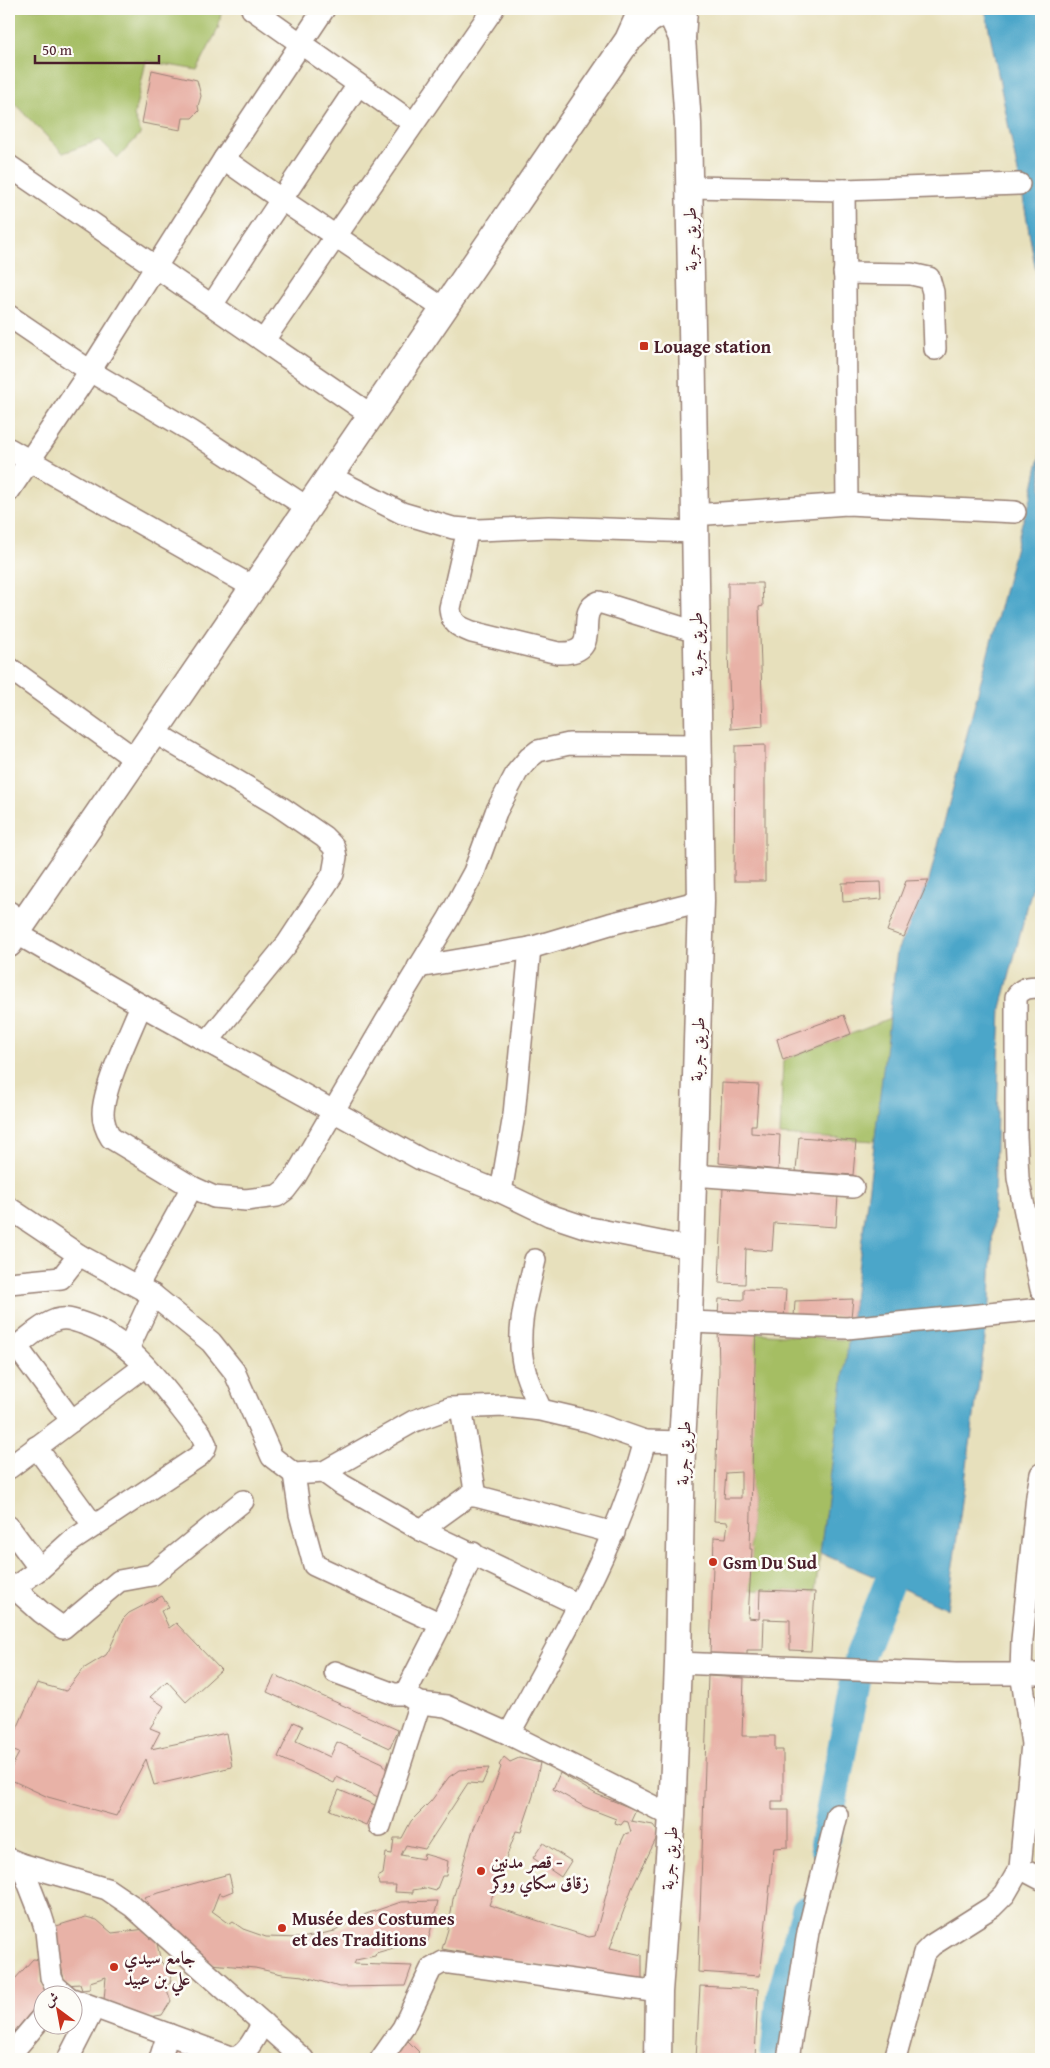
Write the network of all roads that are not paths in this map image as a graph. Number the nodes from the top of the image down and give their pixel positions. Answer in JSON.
{"nodes":[{"id":1,"x":252,"y":9,"type":"edge"},
{"id":2,"x":324,"y":9,"type":"edge"},
{"id":3,"x":493,"y":9,"type":"edge"},
{"id":4,"x":666,"y":9,"type":"edge"},
{"id":5,"x":302,"y":43,"type":"junction"},
{"id":6,"x":358,"y":85,"type":"junction"},
{"id":7,"x":413,"y":123,"type":"junction"},
{"id":8,"x":224,"y":159,"type":"junction"},
{"id":9,"x":9,"y":166,"type":"edge"},
{"id":10,"x":1019,"y":184,"type":"dead end"},
{"id":11,"x":689,"y":187,"type":"junction"},
{"id":12,"x":844,"y":190,"type":"junction"},
{"id":13,"x":282,"y":200,"type":"junction"},
{"id":14,"x":336,"y":235,"type":"junction"},
{"id":15,"x":155,"y":266,"type":"junction"},
{"id":16,"x":844,"y":272,"type":"junction"},
{"id":17,"x":212,"y":305,"type":"junction"},
{"id":18,"x":444,"y":309,"type":"junction"},
{"id":19,"x":9,"y":316,"type":"edge"},
{"id":20,"x":264,"y":340,"type":"junction"},
{"id":21,"x":935,"y":348,"type":"dead end"},
{"id":22,"x":90,"y":371,"type":"junction"},
{"id":23,"x":371,"y":415,"type":"junction"},
{"id":24,"x":9,"y":449,"type":"edge"},
{"id":25,"x":29,"y":462,"type":"junction"},
{"id":26,"x":329,"y":476,"type":"junction"},
{"id":27,"x":9,"y":491,"type":"edge"},
{"id":28,"x":847,"y":504,"type":"junction"},
{"id":29,"x":308,"y":508,"type":"junction"},
{"id":30,"x":1015,"y":512,"type":"dead end"},
{"id":31,"x":694,"y":524,"type":"junction"},
{"id":32,"x":468,"y":529,"type":"junction"},
{"id":33,"x":253,"y":587,"type":"junction"},
{"id":34,"x":696,"y":632,"type":"junction"},
{"id":35,"x":9,"y":668,"type":"edge"},
{"id":36,"x":154,"y":732,"type":"junction"},
{"id":37,"x":698,"y":745,"type":"junction"},
{"id":38,"x":135,"y":759,"type":"junction"},
{"id":39,"x":701,"y":901,"type":"junction"},
{"id":40,"x":14,"y":928,"type":"edge"},
{"id":41,"x":530,"y":948,"type":"junction"},
{"id":42,"x":418,"y":967,"type":"junction"},
{"id":43,"x":1041,"y":987,"type":"edge"},
{"id":44,"x":142,"y":1005,"type":"junction"},
{"id":45,"x":208,"y":1041,"type":"junction"},
{"id":46,"x":335,"y":1111,"type":"junction"},
{"id":47,"x":693,"y":1175,"type":"junction"},
{"id":48,"x":854,"y":1186,"type":"dead end"},
{"id":49,"x":192,"y":1187,"type":"junction"},
{"id":50,"x":501,"y":1192,"type":"junction"},
{"id":51,"x":9,"y":1208,"type":"edge"},
{"id":52,"x":691,"y":1248,"type":"junction"},
{"id":53,"x":79,"y":1255,"type":"junction"},
{"id":54,"x":535,"y":1260,"type":"dead end"},
{"id":55,"x":9,"y":1283,"type":"edge"},
{"id":56,"x":1041,"y":1289,"type":"edge"},
{"id":57,"x":145,"y":1290,"type":"junction"},
{"id":58,"x":1041,"y":1309,"type":"edge"},
{"id":59,"x":689,"y":1322,"type":"junction"},
{"id":60,"x":128,"y":1349,"type":"junction"},
{"id":61,"x":13,"y":1350,"type":"edge"},
{"id":62,"x":145,"y":1366,"type":"junction"},
{"id":63,"x":461,"y":1408,"type":"junction"},
{"id":64,"x":541,"y":1410,"type":"junction"},
{"id":65,"x":72,"y":1420,"type":"junction"},
{"id":66,"x":646,"y":1441,"type":"junction"},
{"id":67,"x":682,"y":1442,"type":"junction"},
{"id":68,"x":36,"y":1448,"type":"junction"},
{"id":69,"x":10,"y":1464,"type":"edge"},
{"id":70,"x":324,"y":1472,"type":"junction"},
{"id":71,"x":294,"y":1474,"type":"junction"},
{"id":72,"x":1041,"y":1474,"type":"edge"},
{"id":73,"x":476,"y":1496,"type":"junction"},
{"id":74,"x":243,"y":1501,"type":"dead end"},
{"id":75,"x":1038,"y":1525,"type":"edge"},
{"id":76,"x":94,"y":1526,"type":"junction"},
{"id":77,"x":9,"y":1527,"type":"edge"},
{"id":78,"x":421,"y":1530,"type":"junction"},
{"id":79,"x":614,"y":1533,"type":"junction"},
{"id":80,"x":472,"y":1553,"type":"junction"},
{"id":81,"x":40,"y":1569,"type":"junction"},
{"id":82,"x":11,"y":1589,"type":"edge"},
{"id":83,"x":579,"y":1605,"type":"junction"},
{"id":84,"x":441,"y":1624,"type":"junction"},
{"id":85,"x":678,"y":1663,"type":"junction"},
{"id":86,"x":335,"y":1672,"type":"dead end"},
{"id":87,"x":1031,"y":1674,"type":"edge"},
{"id":88,"x":413,"y":1699,"type":"junction"},
{"id":89,"x":509,"y":1734,"type":"junction"},
{"id":90,"x":1036,"y":1745,"type":"edge"},
{"id":91,"x":837,"y":1815,"type":"dead end"},
{"id":92,"x":672,"y":1816,"type":"junction"},
{"id":93,"x":380,"y":1826,"type":"dead end"},
{"id":94,"x":15,"y":1862,"type":"edge"},
{"id":95,"x":1020,"y":1868,"type":"junction"},
{"id":96,"x":1041,"y":1879,"type":"edge"},
{"id":97,"x":55,"y":1986,"type":"edge"},
{"id":98,"x":660,"y":1992,"type":"junction"},
{"id":99,"x":82,"y":2003,"type":"edge"},
{"id":100,"x":94,"y":2008,"type":"junction"},
{"id":101,"x":263,"y":2023,"type":"junction"},
{"id":102,"x":32,"y":2029,"type":"edge"},
{"id":103,"x":168,"y":2034,"type":"junction"},
{"id":104,"x":9,"y":2056,"type":"edge"},
{"id":105,"x":68,"y":2059,"type":"edge"},
{"id":106,"x":160,"y":2059,"type":"edge"},
{"id":107,"x":303,"y":2059,"type":"edge"},
{"id":108,"x":381,"y":2059,"type":"edge"},
{"id":109,"x":658,"y":2059,"type":"edge"},
{"id":110,"x":788,"y":2059,"type":"edge"},
{"id":111,"x":895,"y":2059,"type":"edge"}],
"edges":[{"from":1,"to":5,"type":"street"},
{"from":2,"to":5,"type":"street"},
{"from":3,"to":7,"type":"street"},
{"from":4,"to":11,"type":"main road","name":"طريق جربة"},
{"from":4,"to":18,"type":"main road"},
{"from":5,"to":6,"type":"street"},
{"from":5,"to":8,"type":"street"},
{"from":6,"to":7,"type":"street"},
{"from":6,"to":13,"type":"street"},
{"from":7,"to":14,"type":"street"},
{"from":8,"to":13,"type":"street"},
{"from":8,"to":15,"type":"street"},
{"from":9,"to":15,"type":"street"},
{"from":10,"to":12,"type":"street"},
{"from":11,"to":12,"type":"street"},
{"from":11,"to":31,"type":"main road","name":"طريق جربة"},
{"from":12,"to":16,"type":"street"},
{"from":13,"to":14,"type":"street"},
{"from":13,"to":17,"type":"street"},
{"from":14,"to":18,"type":"street"},
{"from":14,"to":20,"type":"street"},
{"from":15,"to":17,"type":"street"},
{"from":15,"to":22,"type":"street"},
{"from":16,"to":21,"type":"street"},
{"from":16,"to":28,"type":"street"},
{"from":17,"to":20,"type":"street"},
{"from":18,"to":23,"type":"main road"},
{"from":19,"to":22,"type":"street"},
{"from":20,"to":23,"type":"street"},
{"from":22,"to":25,"type":"street"},
{"from":22,"to":29,"type":"street"},
{"from":23,"to":26,"type":"main road"},
{"from":24,"to":25,"type":"street"},
{"from":25,"to":27,"type":"street"},
{"from":25,"to":33,"type":"street"},
{"from":26,"to":29,"type":"main road"},
{"from":26,"to":32,"type":"street"},
{"from":28,"to":30,"type":"street"},
{"from":28,"to":31,"type":"street"},
{"from":29,"to":33,"type":"main road"},
{"from":31,"to":32,"type":"street"},
{"from":31,"to":34,"type":"main road","name":"طريق جربة"},
{"from":32,"to":34,"type":"street"},
{"from":33,"to":36,"type":"main road"},
{"from":34,"to":37,"type":"main road","name":"طريق جربة"},
{"from":35,"to":38,"type":"street"},
{"from":36,"to":38,"type":"main road"},
{"from":36,"to":45,"type":"street"},
{"from":37,"to":39,"type":"main road","name":"طريق جربة"},
{"from":37,"to":42,"type":"street"},
{"from":38,"to":40,"type":"main road"},
{"from":39,"to":41,"type":"street"},
{"from":39,"to":47,"type":"main road","name":"طريق جربة"},
{"from":40,"to":44,"type":"street"},
{"from":41,"to":42,"type":"street"},
{"from":41,"to":50,"type":"street"},
{"from":42,"to":46,"type":"street"},
{"from":43,"to":56,"type":"street"},
{"from":44,"to":45,"type":"street"},
{"from":44,"to":49,"type":"street"},
{"from":45,"to":46,"type":"street"},
{"from":46,"to":49,"type":"street"},
{"from":46,"to":50,"type":"street"},
{"from":47,"to":48,"type":"street"},
{"from":47,"to":52,"type":"main road","name":"طريق جربة"},
{"from":49,"to":57,"type":"street"},
{"from":50,"to":52,"type":"street"},
{"from":51,"to":53,"type":"street"},
{"from":52,"to":59,"type":"main road","name":"طريق جربة"},
{"from":53,"to":55,"type":"street"},
{"from":53,"to":57,"type":"street"},
{"from":54,"to":64,"type":"street"},
{"from":57,"to":60,"type":"street"},
{"from":57,"to":71,"type":"street"},
{"from":58,"to":59,"type":"street"},
{"from":59,"to":67,"type":"main road","name":"طريق جربة"},
{"from":60,"to":61,"type":"street"},
{"from":60,"to":62,"type":"street"},
{"from":61,"to":65,"type":"street"},
{"from":62,"to":65,"type":"street"},
{"from":62,"to":76,"type":"street"},
{"from":63,"to":64,"type":"street"},
{"from":63,"to":70,"type":"street"},
{"from":63,"to":73,"type":"street"},
{"from":64,"to":66,"type":"street"},
{"from":65,"to":68,"type":"street"},
{"from":66,"to":67,"type":"street"},
{"from":66,"to":79,"type":"street"},
{"from":67,"to":85,"type":"main road","name":"طريق جربة"},
{"from":68,"to":69,"type":"street"},
{"from":68,"to":76,"type":"street"},
{"from":70,"to":71,"type":"street"},
{"from":70,"to":78,"type":"street"},
{"from":71,"to":84,"type":"street"},
{"from":72,"to":75,"type":"street"},
{"from":73,"to":78,"type":"street"},
{"from":73,"to":79,"type":"street"},
{"from":74,"to":82,"type":"street"},
{"from":75,"to":87,"type":"street"},
{"from":76,"to":81,"type":"street"},
{"from":77,"to":81,"type":"street"},
{"from":78,"to":80,"type":"street"},
{"from":79,"to":83,"type":"street"},
{"from":80,"to":83,"type":"street"},
{"from":80,"to":84,"type":"street"},
{"from":81,"to":82,"type":"street"},
{"from":83,"to":89,"type":"street"},
{"from":84,"to":88,"type":"street"},
{"from":85,"to":87,"type":"street"},
{"from":85,"to":92,"type":"main road","name":"طريق جربة"},
{"from":86,"to":88,"type":"street"},
{"from":87,"to":90,"type":"street"},
{"from":88,"to":89,"type":"street"},
{"from":88,"to":93,"type":"street"},
{"from":89,"to":92,"type":"street"},
{"from":90,"to":95,"type":"street"},
{"from":91,"to":110,"type":"street"},
{"from":92,"to":98,"type":"main road","name":"طريق جربة"},
{"from":94,"to":97,"type":"street"},
{"from":94,"to":101,"type":"street"},
{"from":95,"to":96,"type":"street"},
{"from":95,"to":111,"type":"street"},
{"from":98,"to":108,"type":"street"},
{"from":98,"to":109,"type":"main road","name":"طريق جربة"},
{"from":99,"to":100,"type":"street"},
{"from":100,"to":103,"type":"street"},
{"from":100,"to":105,"type":"street"},
{"from":101,"to":103,"type":"street"},
{"from":101,"to":107,"type":"street"},
{"from":102,"to":104,"type":"street"},
{"from":103,"to":106,"type":"street"}]}
